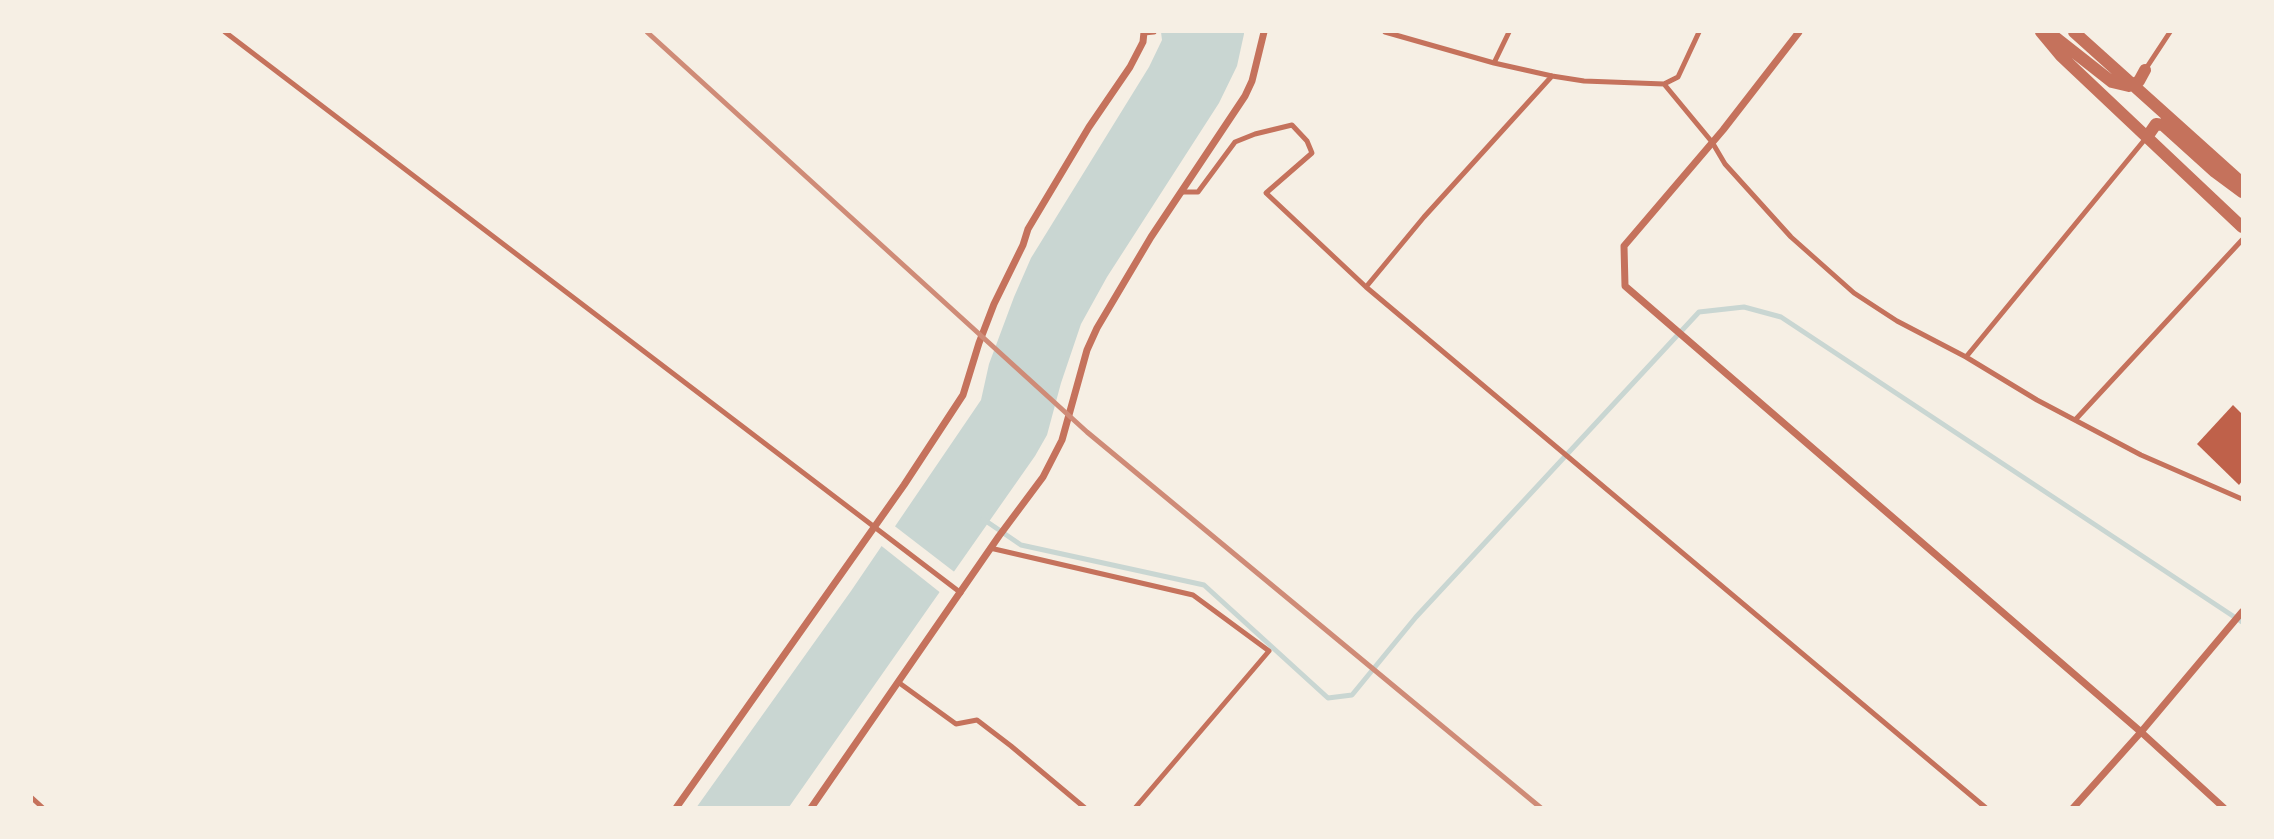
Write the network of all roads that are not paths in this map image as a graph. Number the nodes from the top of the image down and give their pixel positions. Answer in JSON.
{"nodes":[{"id":1,"x":225,"y":32,"type":"edge"},
{"id":2,"x":1144,"y":32,"type":"edge"},
{"id":3,"x":1154,"y":32,"type":"edge"},
{"id":4,"x":1264,"y":32,"type":"edge"},
{"id":5,"x":1385,"y":32,"type":"edge"},
{"id":6,"x":1508,"y":32,"type":"edge"},
{"id":7,"x":1699,"y":32,"type":"edge"},
{"id":8,"x":1799,"y":32,"type":"edge"},
{"id":9,"x":2041,"y":32,"type":"edge"},
{"id":10,"x":2048,"y":32,"type":"edge"},
{"id":11,"x":2074,"y":32,"type":"edge"},
{"id":12,"x":2170,"y":32,"type":"edge"},
{"id":13,"x":1494,"y":63,"type":"junction"},
{"id":14,"x":2145,"y":70,"type":"joint"},
{"id":15,"x":1552,"y":76,"type":"junction"},
{"id":16,"x":2134,"y":83,"type":"junction"},
{"id":17,"x":1664,"y":84,"type":"junction"},
{"id":18,"x":2147,"y":137,"type":"junction"},
{"id":19,"x":2242,"y":183,"type":"edge"},
{"id":20,"x":1181,"y":192,"type":"junction"},
{"id":21,"x":2242,"y":192,"type":"edge"},
{"id":22,"x":2242,"y":227,"type":"edge"},
{"id":23,"x":2242,"y":240,"type":"edge"},
{"id":24,"x":1366,"y":287,"type":"junction"},
{"id":25,"x":1966,"y":357,"type":"junction"},
{"id":26,"x":2076,"y":419,"type":"junction"},
{"id":27,"x":2242,"y":499,"type":"edge"},
{"id":28,"x":874,"y":526,"type":"junction"},
{"id":29,"x":990,"y":548,"type":"junction"},
{"id":30,"x":961,"y":593,"type":"junction"},
{"id":31,"x":2242,"y":612,"type":"edge"},
{"id":32,"x":898,"y":682,"type":"junction"},
{"id":33,"x":2141,"y":732,"type":"junction"},
{"id":34,"x":32,"y":798,"type":"edge"},
{"id":35,"x":43,"y":807,"type":"edge"},
{"id":36,"x":676,"y":807,"type":"edge"},
{"id":37,"x":811,"y":807,"type":"edge"},
{"id":38,"x":1085,"y":807,"type":"edge"},
{"id":39,"x":1135,"y":807,"type":"edge"},
{"id":40,"x":1986,"y":807,"type":"edge"},
{"id":41,"x":2073,"y":807,"type":"edge"},
{"id":42,"x":2224,"y":807,"type":"edge"}],
"edges":[{"from":1,"to":28,"type":"lane"},
{"from":2,"to":3,"type":"lane"},
{"from":2,"to":28,"type":"street"},
{"from":4,"to":20,"type":"street"},
{"from":5,"to":13,"type":"lane"},
{"from":6,"to":13,"type":"lane"},
{"from":7,"to":17,"type":"lane"},
{"from":8,"to":33,"type":"street"},
{"from":9,"to":18,"type":"street"},
{"from":10,"to":16,"type":"street"},
{"from":11,"to":16,"type":"street"},
{"from":12,"to":14,"type":"lane"},
{"from":13,"to":15,"type":"lane"},
{"from":14,"to":16,"type":"street"},
{"from":15,"to":17,"type":"lane"},
{"from":15,"to":24,"type":"lane"},
{"from":16,"to":19,"type":"street"},
{"from":17,"to":25,"type":"lane"},
{"from":18,"to":21,"type":"street"},
{"from":18,"to":22,"type":"street"},
{"from":18,"to":25,"type":"lane"},
{"from":20,"to":24,"type":"lane"},
{"from":20,"to":29,"type":"street"},
{"from":23,"to":26,"type":"lane"},
{"from":24,"to":40,"type":"lane"},
{"from":25,"to":26,"type":"lane"},
{"from":26,"to":27,"type":"lane"},
{"from":28,"to":30,"type":"lane"},
{"from":28,"to":36,"type":"street"},
{"from":29,"to":30,"type":"street"},
{"from":29,"to":39,"type":"lane"},
{"from":30,"to":32,"type":"street"},
{"from":31,"to":33,"type":"street"},
{"from":32,"to":37,"type":"street"},
{"from":32,"to":38,"type":"lane"},
{"from":33,"to":41,"type":"street"},
{"from":33,"to":42,"type":"street"},
{"from":34,"to":35,"type":"lane"}]}
